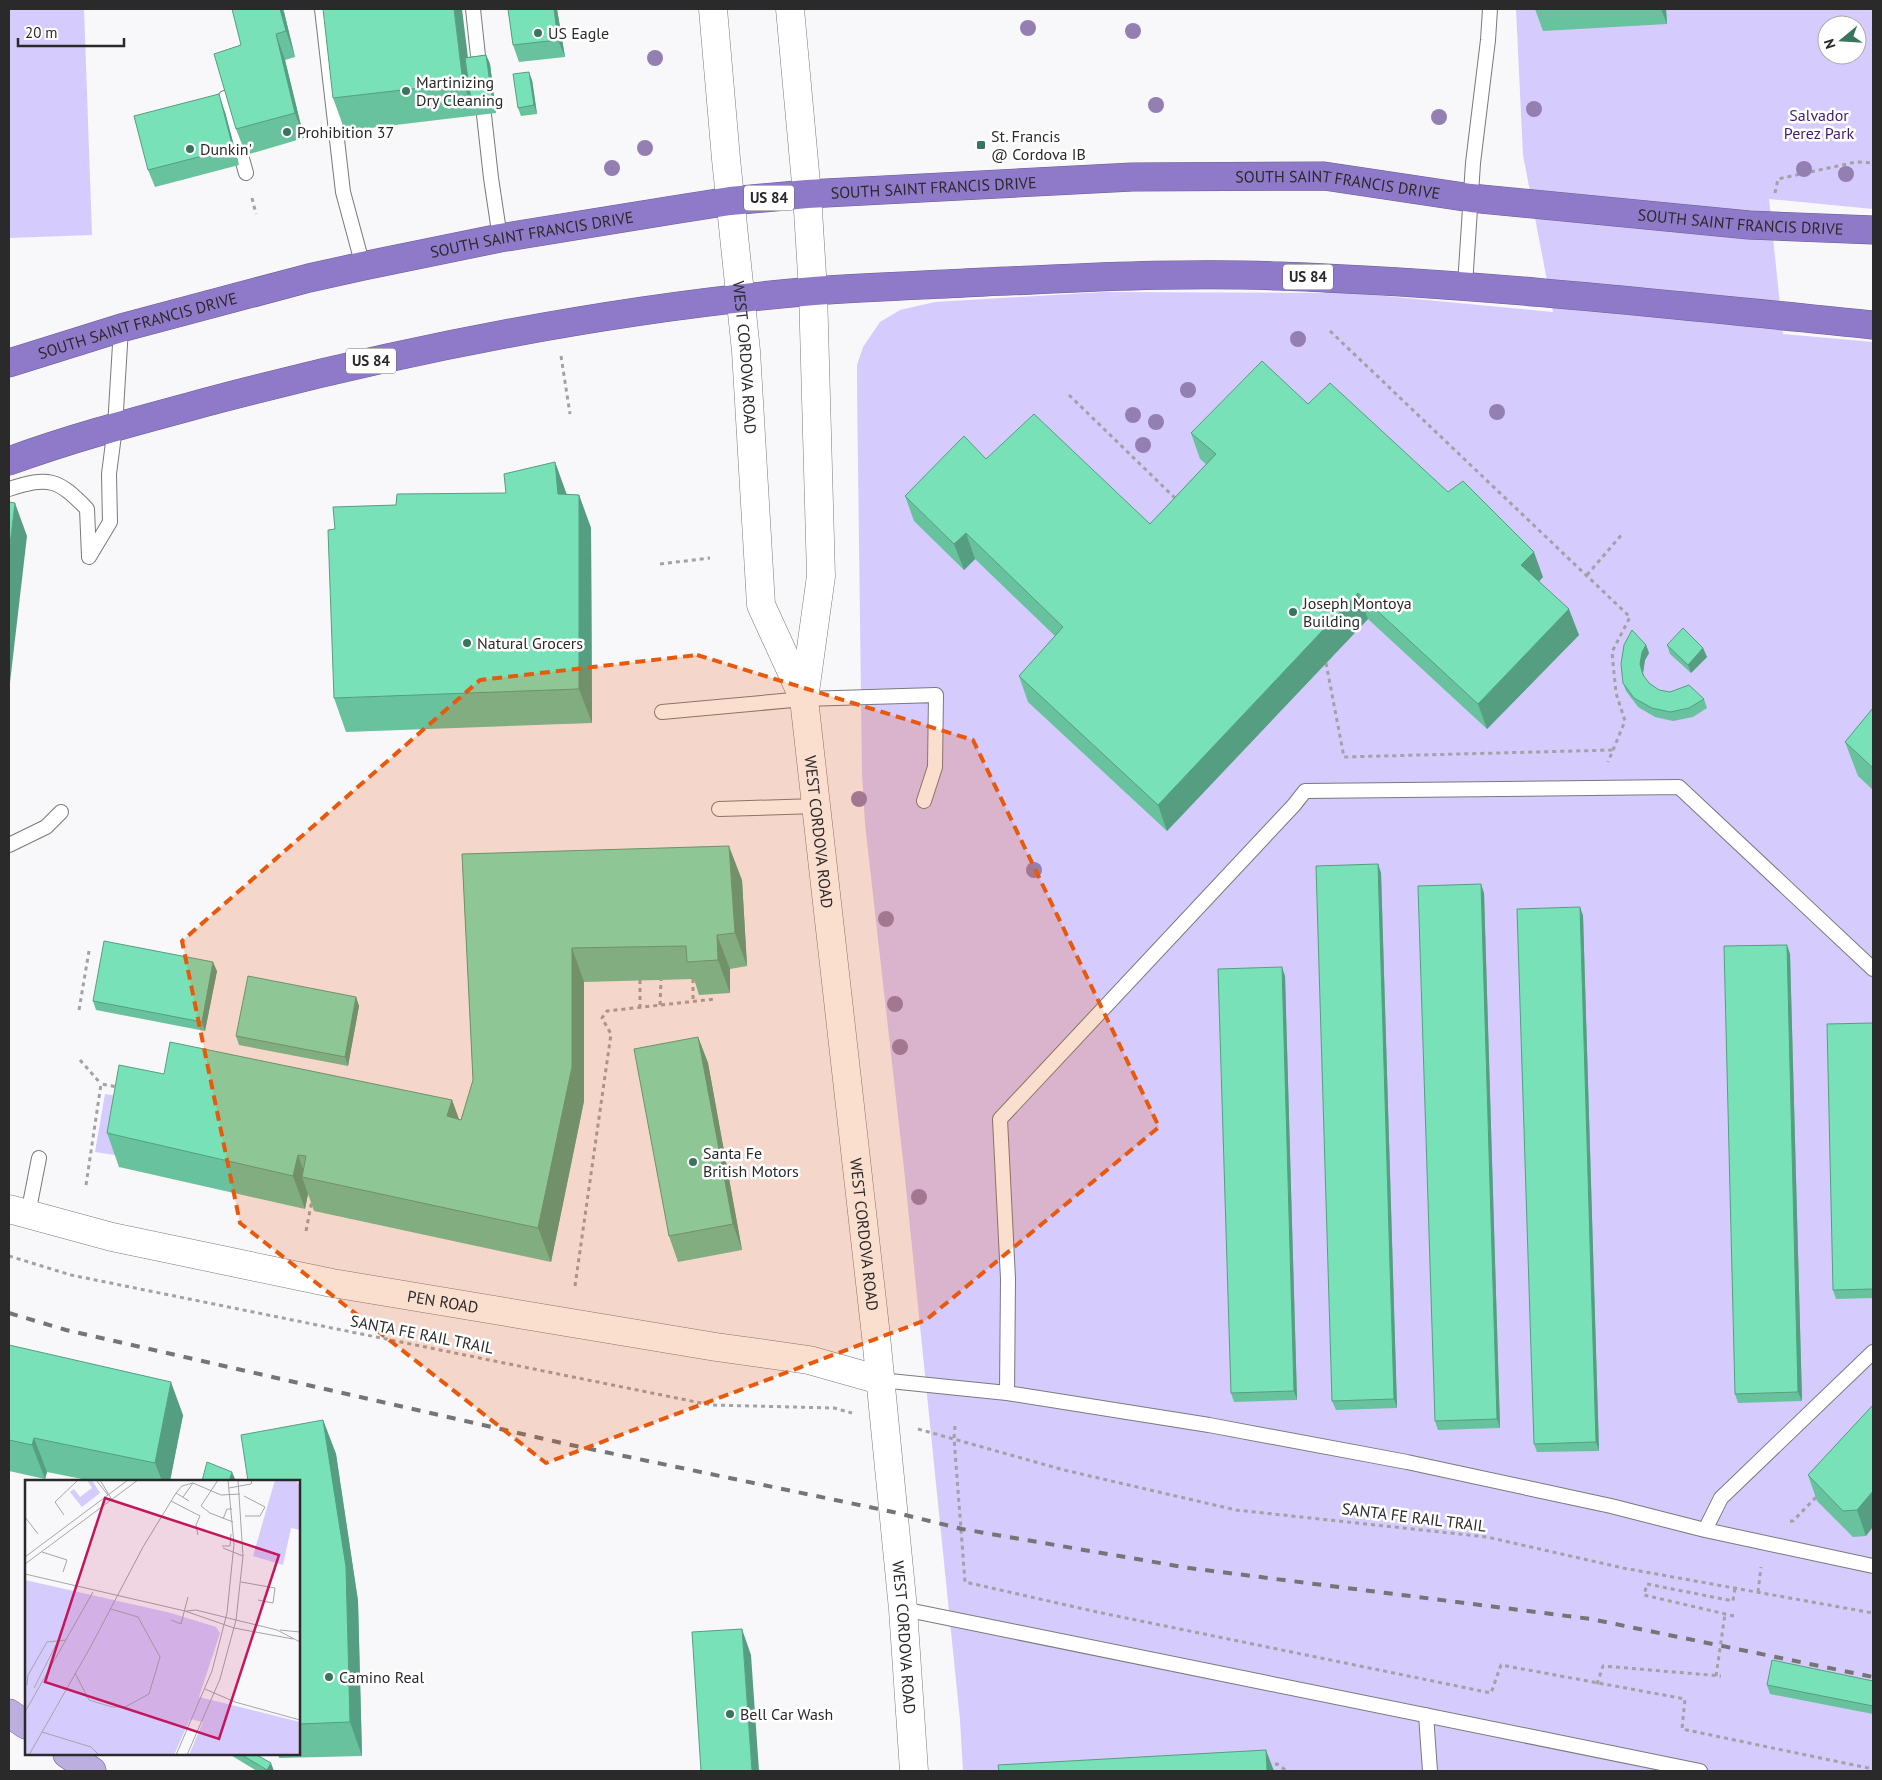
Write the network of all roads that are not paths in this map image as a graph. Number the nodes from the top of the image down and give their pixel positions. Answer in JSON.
{"nodes":[{"id":1,"x":322,"y":9,"type":"edge"},
{"id":2,"x":473,"y":9,"type":"edge"},
{"id":3,"x":713,"y":9,"type":"edge"},
{"id":4,"x":790,"y":9,"type":"edge"},
{"id":5,"x":1490,"y":9,"type":"edge"},
{"id":6,"x":479,"y":65,"type":"edge"},
{"id":7,"x":225,"y":98,"type":"edge"},
{"id":8,"x":484,"y":115,"type":"edge"},
{"id":9,"x":246,"y":173,"type":"dead end"},
{"id":10,"x":807,"y":194,"type":"junction"},
{"id":11,"x":1470,"y":198,"type":"junction"},
{"id":12,"x":730,"y":201,"type":"junction"},
{"id":13,"x":1873,"y":230,"type":"edge"},
{"id":14,"x":500,"y":238,"type":"junction"},
{"id":15,"x":363,"y":266,"type":"junction"},
{"id":16,"x":1465,"y":285,"type":"junction"},
{"id":17,"x":813,"y":291,"type":"junction"},
{"id":18,"x":742,"y":299,"type":"junction"},
{"id":19,"x":1873,"y":325,"type":"edge"},
{"id":20,"x":121,"y":328,"type":"junction"},
{"id":21,"x":9,"y":363,"type":"edge"},
{"id":22,"x":115,"y":427,"type":"junction"},
{"id":23,"x":9,"y":461,"type":"edge"},
{"id":24,"x":9,"y":489,"type":"edge"},
{"id":25,"x":804,"y":699,"type":"junction"},
{"id":26,"x":662,"y":712,"type":"dead end"},
{"id":27,"x":924,"y":801,"type":"dead end"},
{"id":28,"x":817,"y":806,"type":"junction"},
{"id":29,"x":719,"y":809,"type":"dead end"},
{"id":30,"x":61,"y":812,"type":"dead end"},
{"id":31,"x":9,"y":845,"type":"edge"},
{"id":32,"x":1873,"y":969,"type":"edge"},
{"id":33,"x":39,"y":1158,"type":"dead end"},
{"id":34,"x":18,"y":1212,"type":"edge"},
{"id":35,"x":1873,"y":1352,"type":"edge"},
{"id":36,"x":880,"y":1380,"type":"junction"},
{"id":37,"x":1007,"y":1393,"type":"junction"},
{"id":38,"x":1705,"y":1530,"type":"junction"},
{"id":39,"x":1873,"y":1566,"type":"edge"},
{"id":40,"x":903,"y":1609,"type":"junction"},
{"id":41,"x":9,"y":1713,"type":"edge"},
{"id":42,"x":1426,"y":1716,"type":"junction"},
{"id":43,"x":25,"y":1724,"type":"edge"},
{"id":44,"x":68,"y":1755,"type":"edge"},
{"id":45,"x":92,"y":1771,"type":"edge"},
{"id":46,"x":914,"y":1771,"type":"edge"},
{"id":47,"x":1430,"y":1771,"type":"edge"},
{"id":48,"x":1700,"y":1771,"type":"edge"}],
"edges":[{"from":1,"to":15,"type":"lane"},
{"from":2,"to":6,"type":"lane"},
{"from":3,"to":12,"type":"main road","name":"WEST CORDOVA ROAD"},
{"from":4,"to":10,"type":"main road","name":"WEST CORDOVA ROAD"},
{"from":5,"to":11,"type":"lane"},
{"from":7,"to":9,"type":"lane"},
{"from":8,"to":14,"type":"lane"},
{"from":10,"to":11,"type":"highway","name":"SOUTH SAINT FRANCIS DRIVE","number":"US 84"},
{"from":10,"to":12,"type":"highway","name":"SOUTH SAINT FRANCIS DRIVE","number":"US 84"},
{"from":10,"to":17,"type":"main road","name":"WEST CORDOVA ROAD"},
{"from":11,"to":13,"type":"highway","name":"SOUTH SAINT FRANCIS DRIVE","number":"US 84"},
{"from":11,"to":16,"type":"lane"},
{"from":12,"to":14,"type":"highway","name":"SOUTH SAINT FRANCIS DRIVE","number":"US 84"},
{"from":12,"to":18,"type":"main road","name":"WEST CORDOVA ROAD"},
{"from":14,"to":15,"type":"highway","name":"SOUTH SAINT FRANCIS DRIVE","number":"US 84"},
{"from":15,"to":20,"type":"highway","name":"SOUTH SAINT FRANCIS DRIVE","number":"US 84"},
{"from":16,"to":17,"type":"highway","number":"US 84"},
{"from":16,"to":19,"type":"highway","number":"US 84"},
{"from":17,"to":18,"type":"highway","number":"US 84"},
{"from":17,"to":25,"type":"main road","name":"WEST CORDOVA ROAD"},
{"from":18,"to":22,"type":"highway","number":"US 84"},
{"from":18,"to":25,"type":"main road","name":"WEST CORDOVA ROAD"},
{"from":20,"to":21,"type":"highway","name":"SOUTH SAINT FRANCIS DRIVE","number":"US 84"},
{"from":20,"to":22,"type":"lane"},
{"from":22,"to":23,"type":"highway","number":"US 84"},
{"from":22,"to":24,"type":"lane"},
{"from":25,"to":26,"type":"lane"},
{"from":25,"to":27,"type":"lane"},
{"from":25,"to":28,"type":"main road","name":"WEST CORDOVA ROAD"},
{"from":28,"to":29,"type":"lane"},
{"from":28,"to":36,"type":"main road","name":"WEST CORDOVA ROAD"},
{"from":30,"to":31,"type":"lane"},
{"from":32,"to":37,"type":"lane"},
{"from":33,"to":34,"type":"lane"},
{"from":34,"to":36,"type":"main road","name":"PEN ROAD"},
{"from":35,"to":38,"type":"lane"},
{"from":36,"to":37,"type":"lane"},
{"from":36,"to":40,"type":"main road","name":"WEST CORDOVA ROAD"},
{"from":37,"to":38,"type":"lane"},
{"from":38,"to":39,"type":"lane"},
{"from":40,"to":42,"type":"lane"},
{"from":40,"to":46,"type":"main road","name":"WEST CORDOVA ROAD"},
{"from":41,"to":43,"type":"main road"},
{"from":42,"to":47,"type":"lane"},
{"from":42,"to":48,"type":"lane"},
{"from":44,"to":45,"type":"main road"}]}
